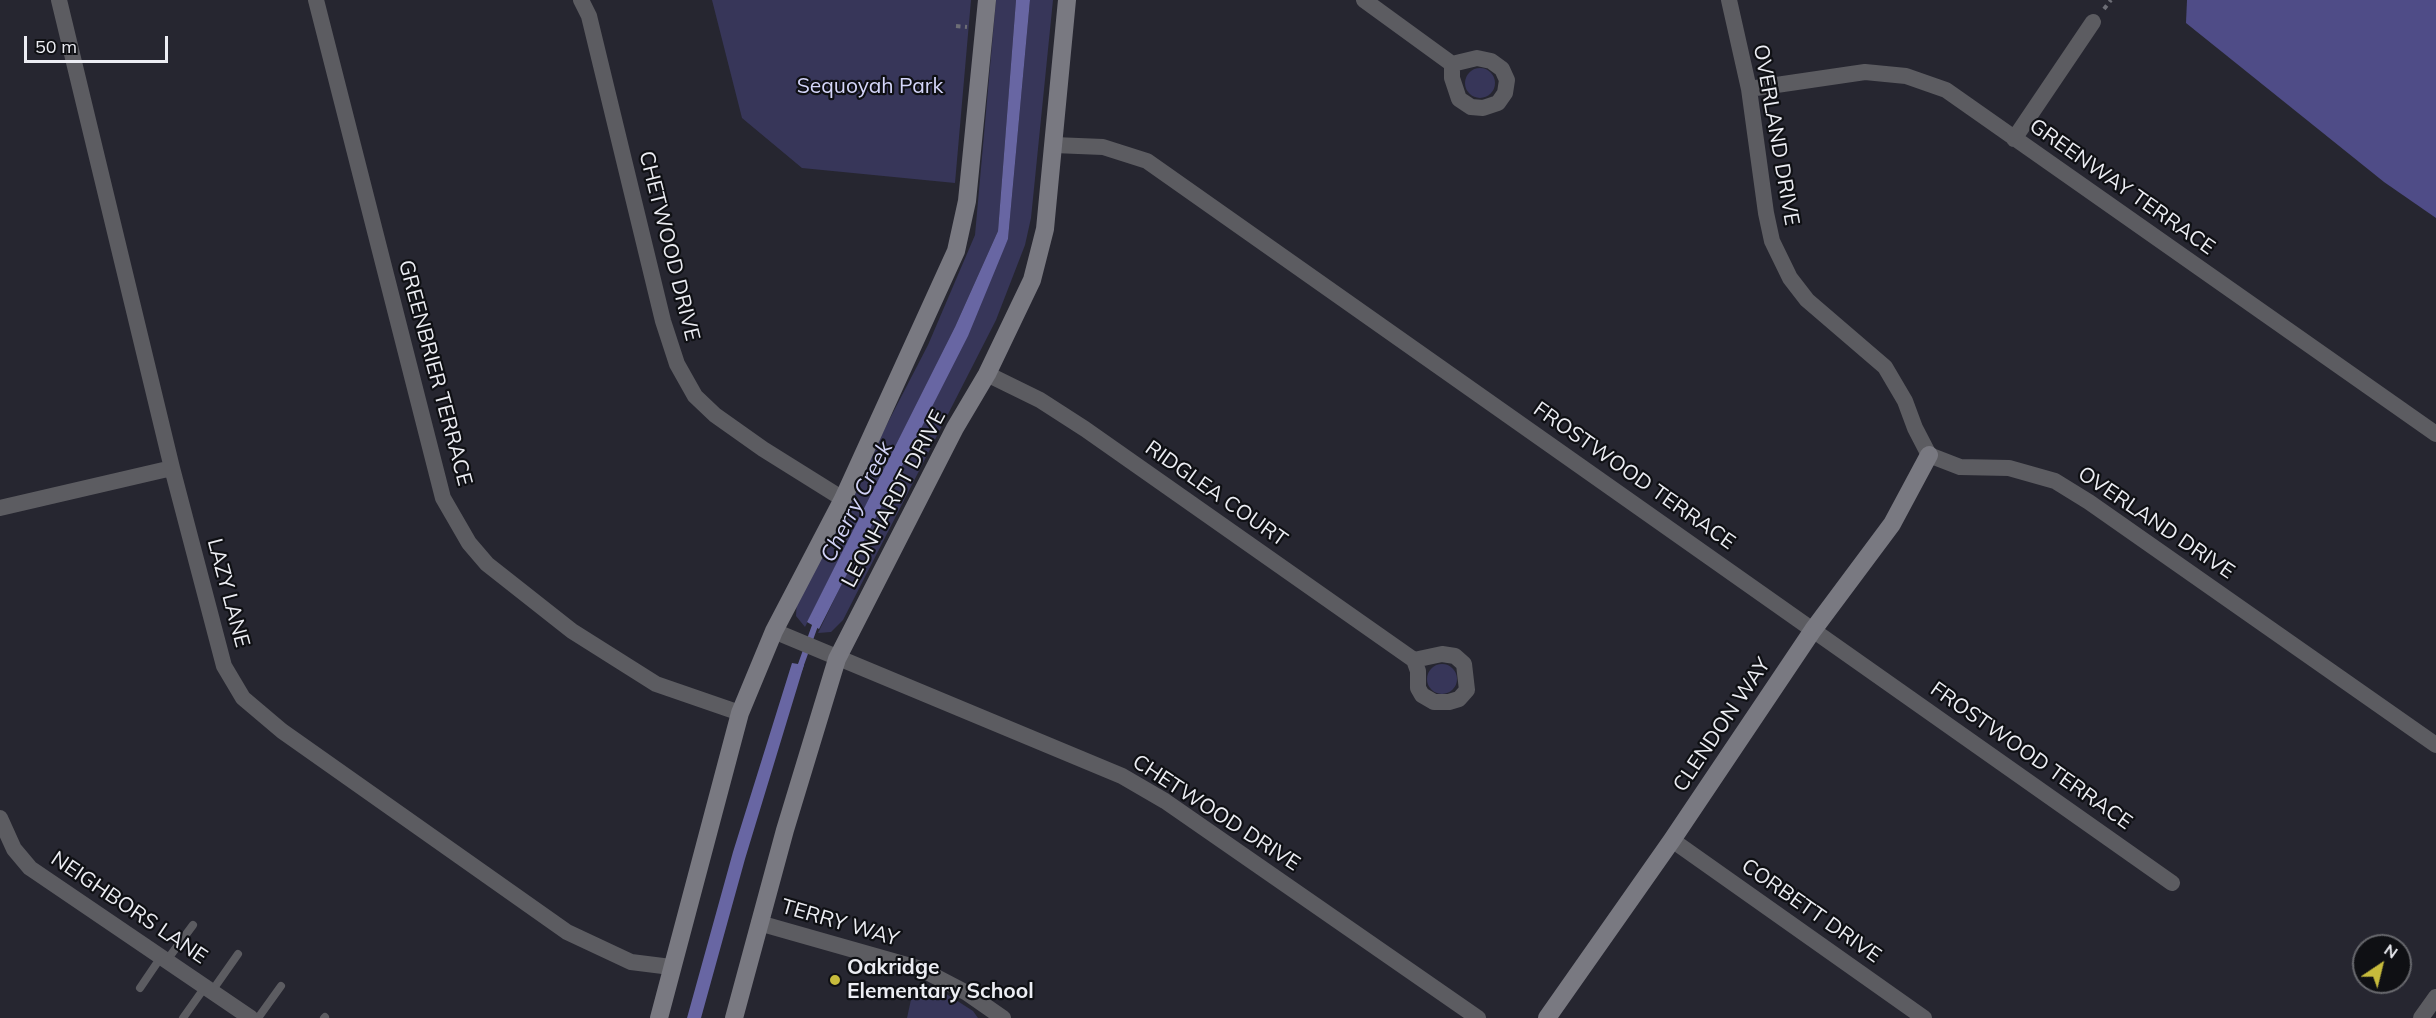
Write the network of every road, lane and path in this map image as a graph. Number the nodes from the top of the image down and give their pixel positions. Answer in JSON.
{"nodes":[{"id":1,"x":59,"y":0,"type":"edge"},
{"id":2,"x":316,"y":0,"type":"edge"},
{"id":3,"x":581,"y":0,"type":"edge"},
{"id":4,"x":987,"y":0,"type":"edge"},
{"id":5,"x":1067,"y":0,"type":"edge"},
{"id":6,"x":1364,"y":0,"type":"edge"},
{"id":7,"x":1729,"y":0,"type":"edge"},
{"id":8,"x":2093,"y":22,"type":"dead end"},
{"id":9,"x":1452,"y":64,"type":"dead end"},
{"id":10,"x":1749,"y":89,"type":"junction"},
{"id":11,"x":2014,"y":139,"type":"junction"},
{"id":12,"x":1054,"y":145,"type":"junction"},
{"id":13,"x":987,"y":374,"type":"junction"},
{"id":14,"x":2436,"y":434,"type":"edge"},
{"id":15,"x":1929,"y":455,"type":"junction"},
{"id":16,"x":172,"y":468,"type":"junction"},
{"id":17,"x":843,"y":499,"type":"junction"},
{"id":18,"x":0,"y":508,"type":"edge"},
{"id":19,"x":1813,"y":630,"type":"junction"},
{"id":20,"x":774,"y":631,"type":"junction"},
{"id":21,"x":837,"y":659,"type":"junction"},
{"id":22,"x":1414,"y":660,"type":"dead end"},
{"id":23,"x":740,"y":713,"type":"junction"},
{"id":24,"x":2436,"y":745,"type":"edge"},
{"id":25,"x":0,"y":818,"type":"edge"},
{"id":26,"x":1672,"y":840,"type":"junction"},
{"id":27,"x":2172,"y":883,"type":"dead end"},
{"id":28,"x":759,"y":923,"type":"junction"},
{"id":29,"x":193,"y":925,"type":"dead end"},
{"id":30,"x":238,"y":954,"type":"dead end"},
{"id":31,"x":165,"y":958,"type":"junction"},
{"id":32,"x":671,"y":967,"type":"junction"},
{"id":33,"x":281,"y":986,"type":"dead end"},
{"id":34,"x":140,"y":988,"type":"dead end"},
{"id":35,"x":209,"y":989,"type":"junction"},
{"id":36,"x":2436,"y":997,"type":"edge"},
{"id":37,"x":251,"y":1017,"type":"edge"},
{"id":38,"x":183,"y":1018,"type":"edge"},
{"id":39,"x":658,"y":1018,"type":"edge"},
{"id":40,"x":734,"y":1018,"type":"edge"},
{"id":41,"x":1003,"y":1018,"type":"edge"},
{"id":42,"x":1478,"y":1018,"type":"edge"},
{"id":43,"x":1547,"y":1018,"type":"edge"},
{"id":44,"x":1924,"y":1018,"type":"edge"},
{"id":45,"x":2421,"y":1018,"type":"edge"}],
"edges":[{"from":1,"to":16,"type":"street","name":"LAZY LANE"},
{"from":2,"to":23,"type":"street","name":"GREENBRIER TERRACE"},
{"from":3,"to":17,"type":"street","name":"CHETWOOD DRIVE"},
{"from":4,"to":17,"type":"street"},
{"from":5,"to":12,"type":"street","name":"LEONHARDT DRIVE"},
{"from":6,"to":9,"type":"street"},
{"from":7,"to":10,"type":"street","name":"OVERLAND DRIVE"},
{"from":8,"to":11,"type":"street"},
{"from":10,"to":11,"type":"street","name":"GREENWAY TERRACE"},
{"from":10,"to":15,"type":"street","name":"OVERLAND DRIVE"},
{"from":11,"to":14,"type":"street","name":"GREENWAY TERRACE"},
{"from":12,"to":13,"type":"street","name":"LEONHARDT DRIVE"},
{"from":12,"to":19,"type":"street","name":"FROSTWOOD TERRACE"},
{"from":13,"to":21,"type":"street","name":"LEONHARDT DRIVE"},
{"from":13,"to":22,"type":"street","name":"RIDGLEA COURT"},
{"from":15,"to":19,"type":"street","name":"CLENDON WAY"},
{"from":15,"to":24,"type":"street","name":"OVERLAND DRIVE"},
{"from":16,"to":18,"type":"street"},
{"from":16,"to":32,"type":"street","name":"LAZY LANE"},
{"from":17,"to":20,"type":"street"},
{"from":19,"to":26,"type":"street","name":"CLENDON WAY"},
{"from":19,"to":27,"type":"street","name":"FROSTWOOD TERRACE"},
{"from":20,"to":21,"type":"street","name":"CHETWOOD DRIVE"},
{"from":20,"to":23,"type":"street"},
{"from":21,"to":28,"type":"street","name":"LEONHARDT DRIVE"},
{"from":21,"to":42,"type":"street","name":"CHETWOOD DRIVE"},
{"from":23,"to":32,"type":"street"},
{"from":25,"to":31,"type":"street","name":"NEIGHBORS LANE"},
{"from":26,"to":43,"type":"street","name":"CLENDON WAY"},
{"from":26,"to":44,"type":"street","name":"CORBETT DRIVE"},
{"from":28,"to":40,"type":"street","name":"LEONHARDT DRIVE"},
{"from":28,"to":41,"type":"street","name":"TERRY WAY"},
{"from":29,"to":31,"type":"lane"},
{"from":30,"to":35,"type":"lane"},
{"from":31,"to":34,"type":"lane"},
{"from":31,"to":35,"type":"street","name":"NEIGHBORS LANE"},
{"from":32,"to":39,"type":"street"},
{"from":33,"to":37,"type":"lane"},
{"from":35,"to":37,"type":"street","name":"NEIGHBORS LANE"},
{"from":35,"to":38,"type":"lane"},
{"from":36,"to":45,"type":"street"}]}
